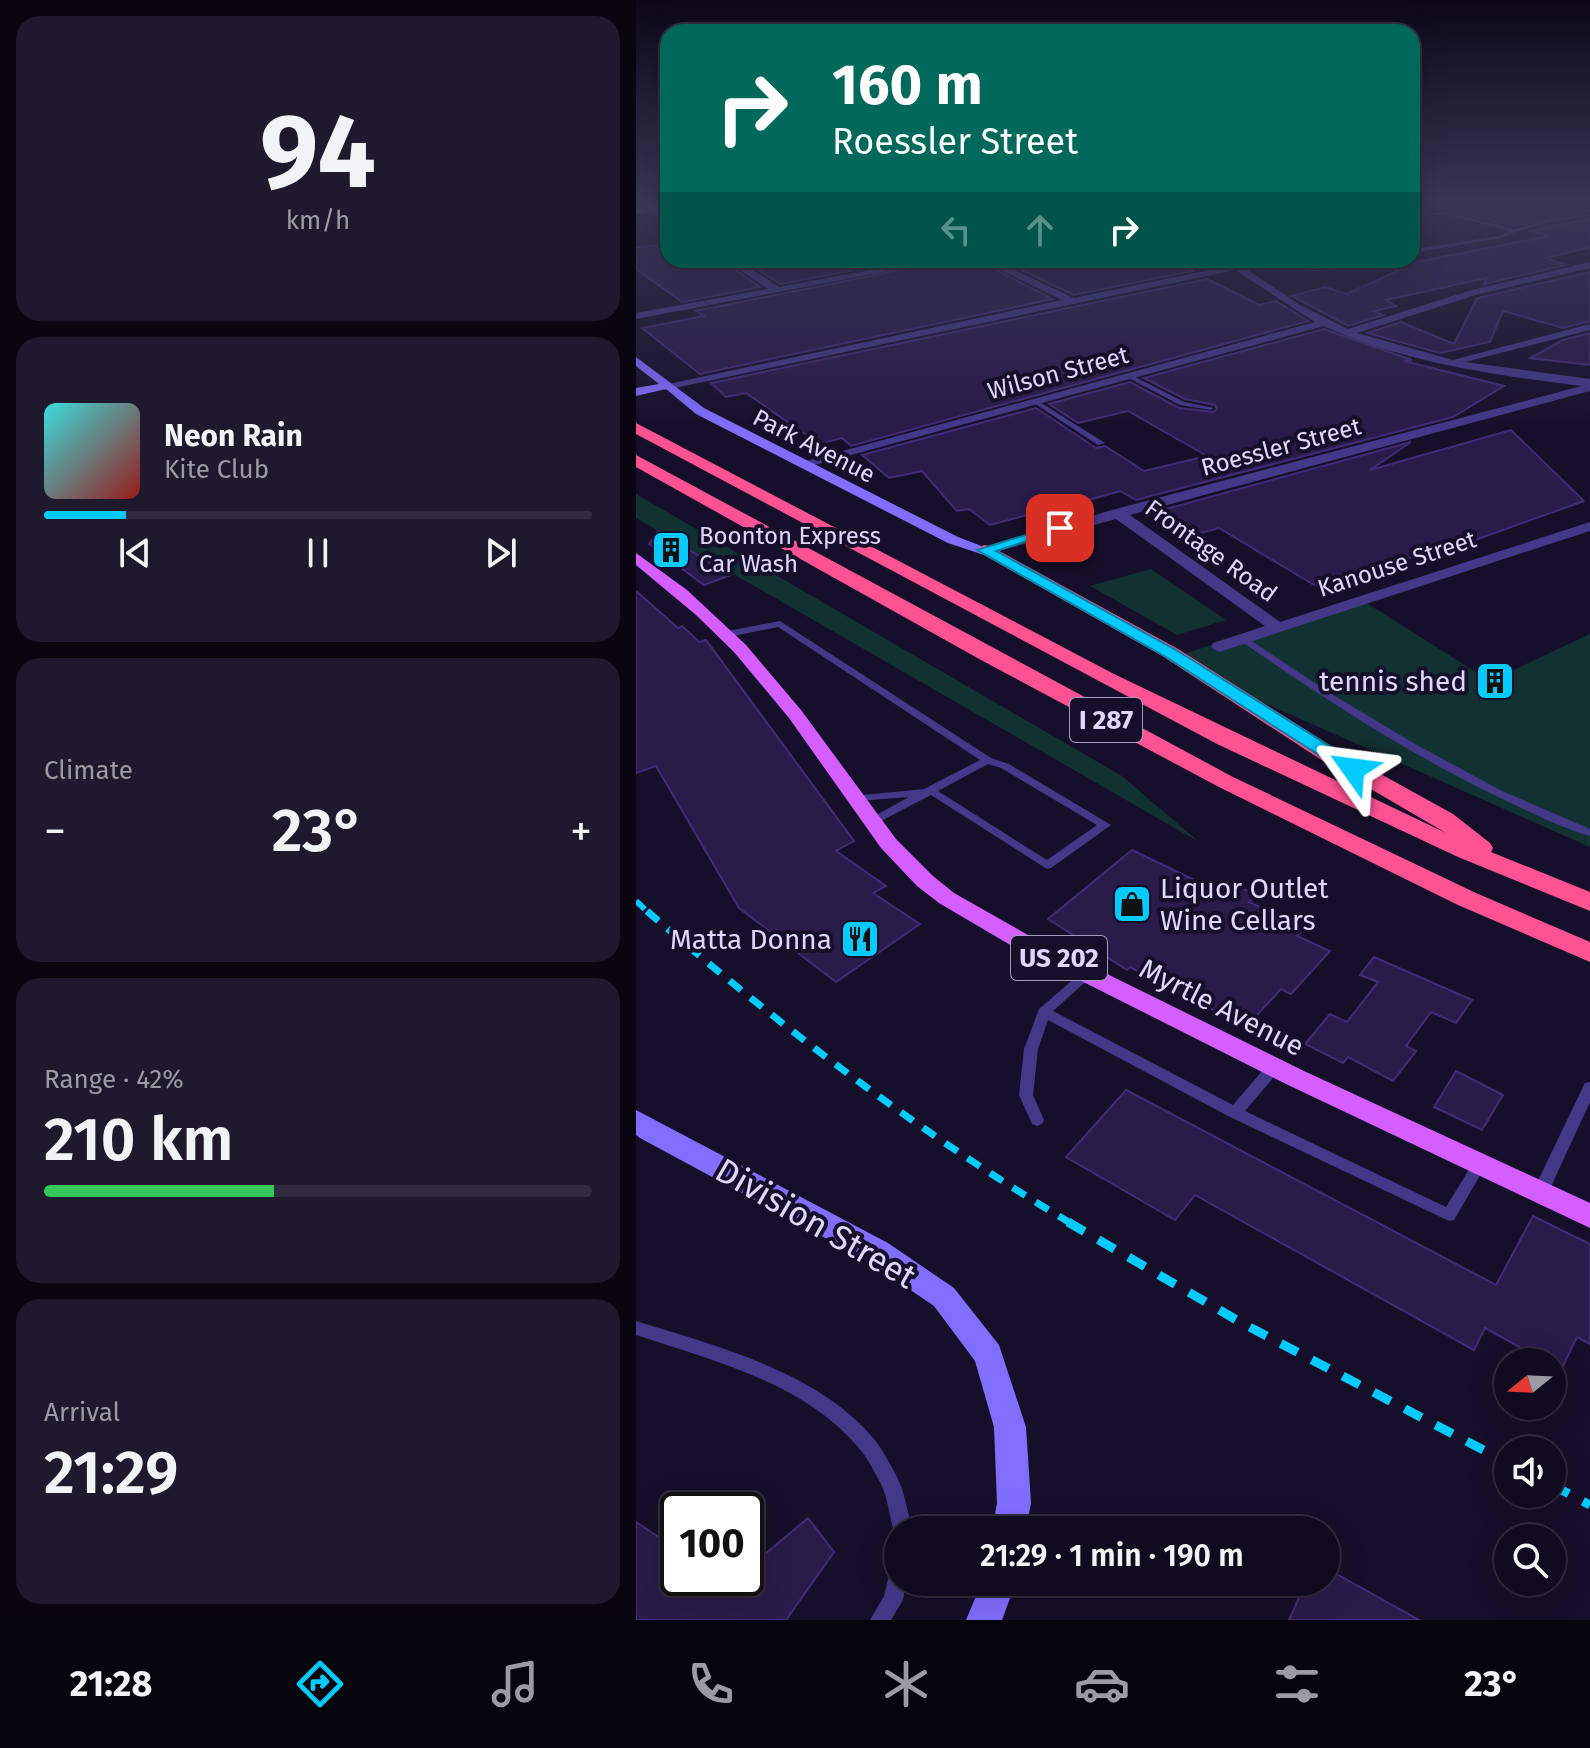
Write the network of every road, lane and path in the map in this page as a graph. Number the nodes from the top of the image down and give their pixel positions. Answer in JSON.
{"nodes":[{"id":1,"x":758,"y":278,"type":"edge"},
{"id":2,"x":845,"y":278,"type":"edge"},
{"id":3,"x":1022,"y":278,"type":"edge"},
{"id":4,"x":1177,"y":278,"type":"edge"},
{"id":5,"x":1254,"y":278,"type":"edge"},
{"id":6,"x":1537,"y":278,"type":"edge"},
{"id":7,"x":777,"y":290,"type":"junction"},
{"id":8,"x":1072,"y":301,"type":"junction"},
{"id":9,"x":636,"y":316,"type":"edge"},
{"id":10,"x":1324,"y":323,"type":"junction"},
{"id":11,"x":1590,"y":327,"type":"edge"},
{"id":12,"x":1347,"y":333,"type":"junction"},
{"id":13,"x":636,"y":360,"type":"edge"},
{"id":14,"x":1451,"y":362,"type":"junction"},
{"id":15,"x":1131,"y":377,"type":"junction"},
{"id":16,"x":1590,"y":385,"type":"edge"},
{"id":17,"x":665,"y":386,"type":"junction"},
{"id":18,"x":636,"y":392,"type":"edge"},
{"id":19,"x":1036,"y":402,"type":"junction"},
{"id":20,"x":1211,"y":408,"type":"dead end"},
{"id":21,"x":636,"y":428,"type":"edge"},
{"id":22,"x":1101,"y":443,"type":"dead end"},
{"id":23,"x":636,"y":460,"type":"edge"},
{"id":24,"x":802,"y":464,"type":"junction"},
{"id":25,"x":1117,"y":513,"type":"junction"},
{"id":26,"x":1590,"y":526,"type":"edge"},
{"id":27,"x":984,"y":550,"type":"junction"},
{"id":28,"x":636,"y":558,"type":"edge"},
{"id":29,"x":1277,"y":627,"type":"junction"},
{"id":30,"x":728,"y":634,"type":"junction"},
{"id":31,"x":1244,"y":639,"type":"junction"},
{"id":32,"x":1219,"y":647,"type":"dead end"},
{"id":33,"x":987,"y":760,"type":"junction"},
{"id":34,"x":933,"y":792,"type":"junction"},
{"id":35,"x":857,"y":798,"type":"junction"},
{"id":36,"x":873,"y":821,"type":"junction"},
{"id":37,"x":1590,"y":833,"type":"edge"},
{"id":38,"x":1511,"y":871,"type":"junction"},
{"id":39,"x":1590,"y":902,"type":"edge"},
{"id":40,"x":1590,"y":953,"type":"edge"},
{"id":41,"x":1088,"y":973,"type":"junction"},
{"id":42,"x":1044,"y":1012,"type":"junction"},
{"id":43,"x":1274,"y":1067,"type":"junction"},
{"id":44,"x":1590,"y":1087,"type":"edge"},
{"id":45,"x":1235,"y":1113,"type":"junction"},
{"id":46,"x":636,"y":1120,"type":"edge"},
{"id":47,"x":1037,"y":1120,"type":"dead end"},
{"id":48,"x":1478,"y":1167,"type":"junction"},
{"id":49,"x":1540,"y":1194,"type":"junction"},
{"id":50,"x":1590,"y":1216,"type":"edge"},
{"id":51,"x":636,"y":1328,"type":"edge"},
{"id":52,"x":901,"y":1516,"type":"edge"},
{"id":53,"x":1012,"y":1516,"type":"edge"},
{"id":54,"x":894,"y":1596,"type":"edge"},
{"id":55,"x":993,"y":1596,"type":"edge"},
{"id":56,"x":880,"y":1620,"type":"edge"},
{"id":57,"x":984,"y":1620,"type":"edge"}],
"edges":[{"from":1,"to":7,"type":"street"},
{"from":2,"to":7,"type":"street"},
{"from":3,"to":8,"type":"street"},
{"from":4,"to":8,"type":"street"},
{"from":5,"to":10,"type":"street"},
{"from":6,"to":12,"type":"street"},
{"from":7,"to":9,"type":"street"},
{"from":8,"to":17,"type":"street"},
{"from":10,"to":12,"type":"street"},
{"from":10,"to":15,"type":"street","name":"Wilson Street"},
{"from":11,"to":14,"type":"street"},
{"from":12,"to":14,"type":"street"},
{"from":13,"to":17,"type":"street","name":"Park Avenue"},
{"from":14,"to":16,"type":"street"},
{"from":15,"to":19,"type":"street","name":"Wilson Street"},
{"from":15,"to":20,"type":"lane"},
{"from":16,"to":25,"type":"street","name":"Roessler Street"},
{"from":17,"to":18,"type":"street"},
{"from":17,"to":24,"type":"street","name":"Park Avenue"},
{"from":19,"to":22,"type":"lane"},
{"from":19,"to":24,"type":"street","name":"Wilson Street"},
{"from":21,"to":38,"type":"highway","number":"I 287"},
{"from":23,"to":40,"type":"highway","number":"I 287"},
{"from":24,"to":27,"type":"street","name":"Park Avenue"},
{"from":25,"to":27,"type":"street","name":"Roessler Street"},
{"from":25,"to":29,"type":"street","name":"Frontage Road"},
{"from":26,"to":29,"type":"street","name":"Kanouse Street"},
{"from":27,"to":38,"type":"highway"},
{"from":28,"to":30,"type":"main road","name":"Myrtle Avenue","number":"US 202"},
{"from":29,"to":31,"type":"street","name":"Kanouse Street"},
{"from":30,"to":33,"type":"lane"},
{"from":30,"to":35,"type":"main road","name":"Myrtle Avenue","number":"US 202"},
{"from":31,"to":32,"type":"street","name":"Kanouse Street"},
{"from":31,"to":37,"type":"lane"},
{"from":33,"to":34,"type":"lane"},
{"from":33,"to":34,"type":"lane"},
{"from":34,"to":35,"type":"lane"},
{"from":34,"to":36,"type":"lane"},
{"from":35,"to":36,"type":"main road","name":"Myrtle Avenue","number":"US 202"},
{"from":36,"to":41,"type":"main road","name":"Myrtle Avenue","number":"US 202"},
{"from":38,"to":39,"type":"highway","number":"I 287"},
{"from":41,"to":42,"type":"lane"},
{"from":41,"to":43,"type":"main road","name":"Myrtle Avenue","number":"US 202"},
{"from":42,"to":45,"type":"lane"},
{"from":42,"to":47,"type":"lane"},
{"from":43,"to":45,"type":"lane"},
{"from":43,"to":48,"type":"main road","name":"Myrtle Avenue","number":"US 202"},
{"from":44,"to":49,"type":"lane"},
{"from":45,"to":48,"type":"lane"},
{"from":46,"to":53,"type":"street","name":"Division Street"},
{"from":48,"to":49,"type":"main road","name":"Myrtle Avenue","number":"US 202"},
{"from":49,"to":50,"type":"main road","name":"Myrtle Avenue","number":"US 202"},
{"from":51,"to":52,"type":"lane"},
{"from":54,"to":56,"type":"lane"},
{"from":55,"to":57,"type":"street"}]}
